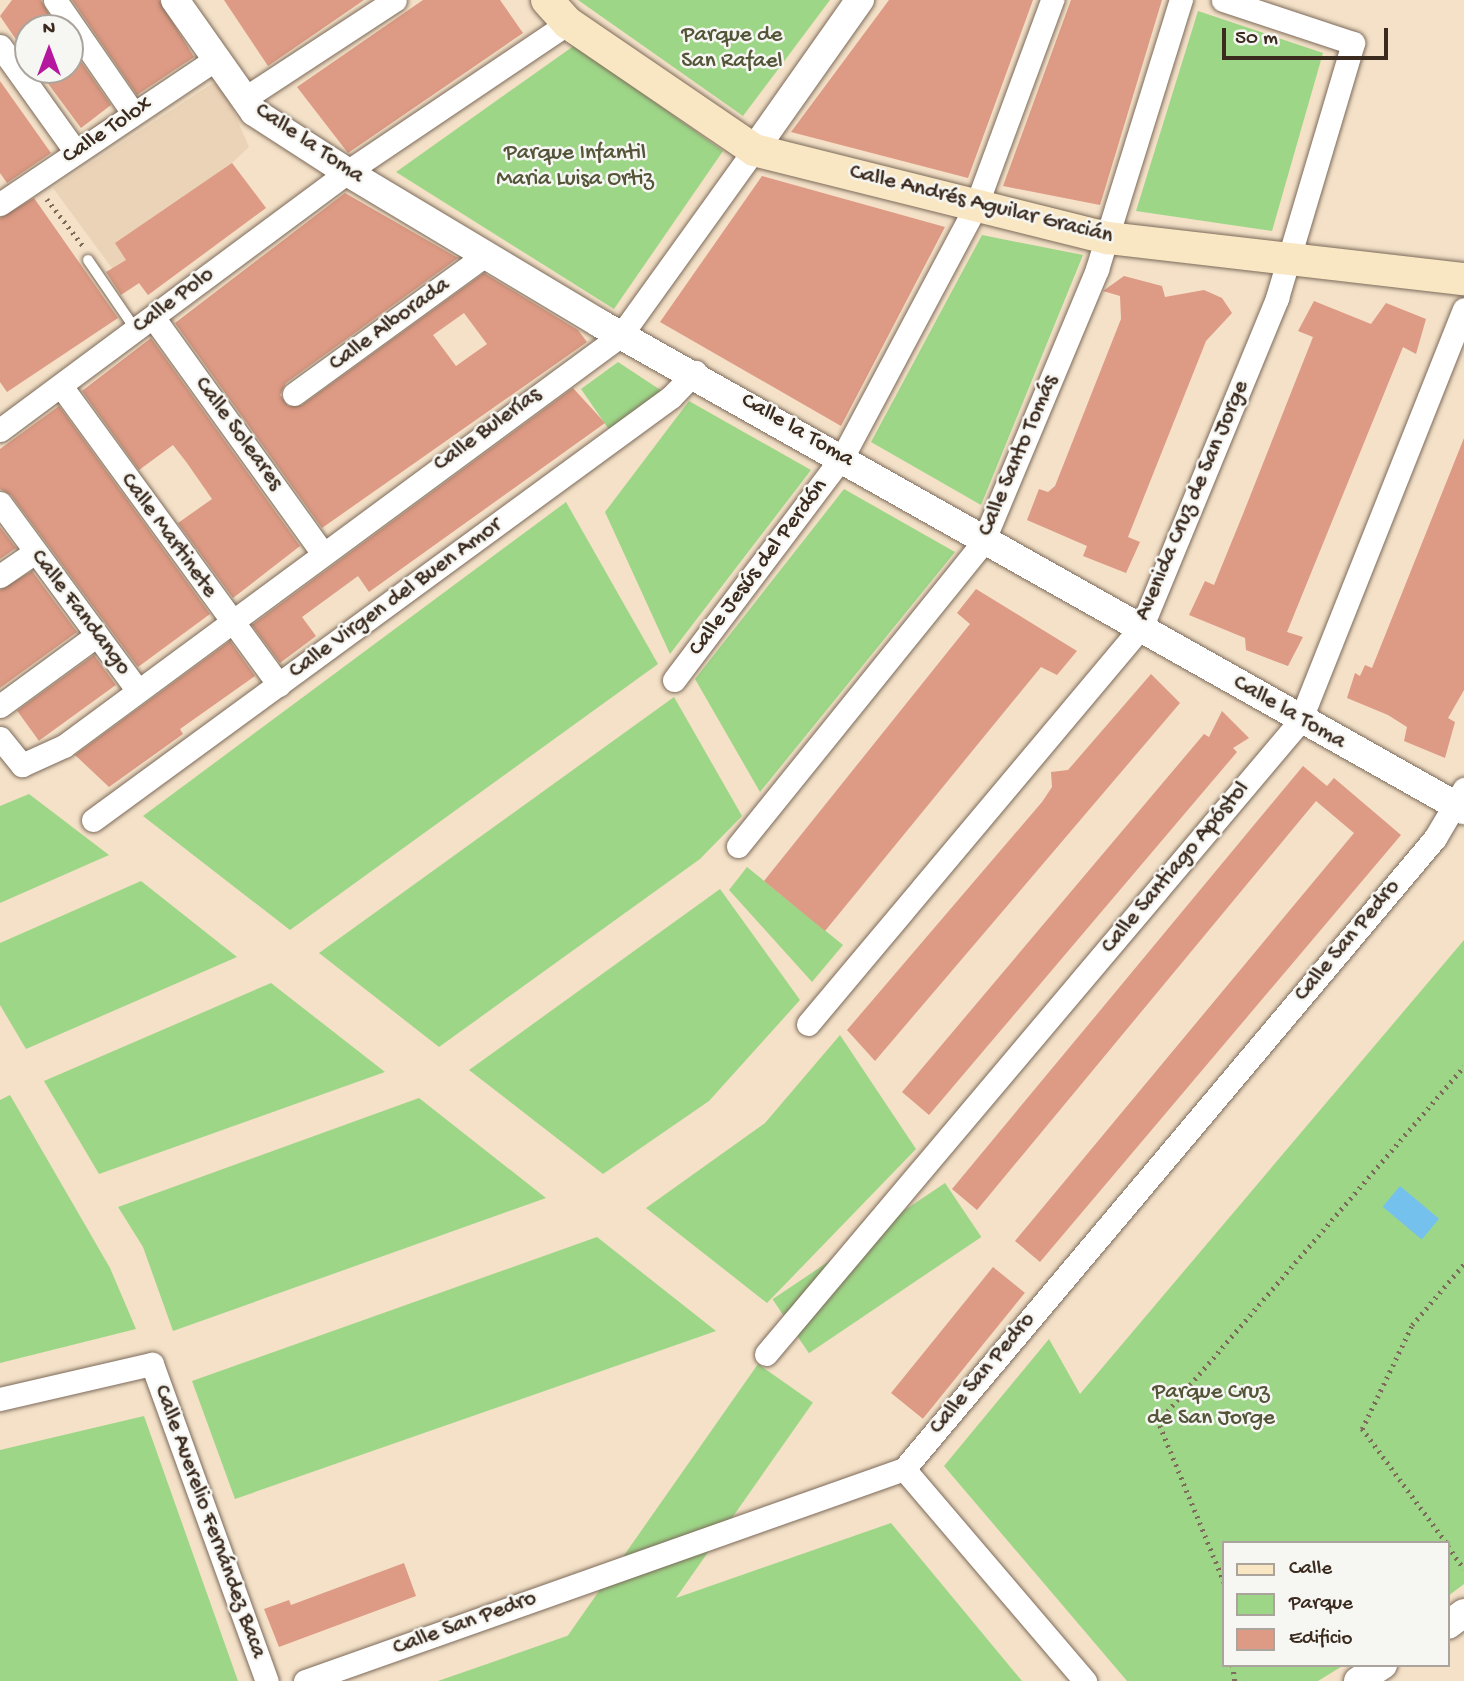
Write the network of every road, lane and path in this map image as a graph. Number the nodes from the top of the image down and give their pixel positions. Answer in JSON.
{"nodes":[{"id":1,"x":55,"y":0,"type":"edge"},
{"id":2,"x":175,"y":0,"type":"edge"},
{"id":3,"x":395,"y":0,"type":"edge"},
{"id":4,"x":860,"y":0,"type":"edge"},
{"id":5,"x":1052,"y":0,"type":"edge"},
{"id":6,"x":1181,"y":0,"type":"edge"},
{"id":7,"x":1223,"y":0,"type":"edge"},
{"id":8,"x":558,"y":11,"type":"edge"},
{"id":9,"x":0,"y":46,"type":"edge"},
{"id":10,"x":216,"y":58,"type":"junction"},
{"id":11,"x":245,"y":98,"type":"junction"},
{"id":12,"x":133,"y":113,"type":"junction"},
{"id":13,"x":754,"y":150,"type":"junction"},
{"id":14,"x":76,"y":152,"type":"junction"},
{"id":15,"x":347,"y":172,"type":"junction"},
{"id":16,"x":0,"y":204,"type":"edge"},
{"id":17,"x":976,"y":206,"type":"junction"},
{"id":18,"x":1108,"y":238,"type":"junction"},
{"id":19,"x":485,"y":255,"type":"junction"},
{"id":20,"x":88,"y":260,"type":"dead end"},
{"id":21,"x":1289,"y":260,"type":"junction"},
{"id":22,"x":1464,"y":279,"type":"edge"},
{"id":23,"x":1464,"y":309,"type":"edge"},
{"id":24,"x":145,"y":323,"type":"junction"},
{"id":25,"x":621,"y":335,"type":"junction"},
{"id":26,"x":695,"y":372,"type":"junction"},
{"id":27,"x":61,"y":386,"type":"junction"},
{"id":28,"x":294,"y":394,"type":"dead end"},
{"id":29,"x":2,"y":424,"type":"edge"},
{"id":30,"x":844,"y":456,"type":"junction"},
{"id":31,"x":0,"y":503,"type":"edge"},
{"id":32,"x":983,"y":542,"type":"junction"},
{"id":33,"x":35,"y":552,"type":"junction"},
{"id":34,"x":322,"y":552,"type":"junction"},
{"id":35,"x":0,"y":576,"type":"edge"},
{"id":36,"x":229,"y":621,"type":"junction"},
{"id":37,"x":1142,"y":626,"type":"junction"},
{"id":38,"x":97,"y":635,"type":"junction"},
{"id":39,"x":674,"y":680,"type":"dead end"},
{"id":40,"x":279,"y":685,"type":"junction"},
{"id":41,"x":136,"y":688,"type":"junction"},
{"id":42,"x":0,"y":706,"type":"edge"},
{"id":43,"x":1300,"y":721,"type":"junction"},
{"id":44,"x":0,"y":738,"type":"edge"},
{"id":45,"x":1461,"y":802,"type":"edge"},
{"id":46,"x":93,"y":820,"type":"dead end"},
{"id":47,"x":738,"y":846,"type":"dead end"},
{"id":48,"x":808,"y":1024,"type":"dead end"},
{"id":49,"x":1464,"y":1066,"type":"edge"},
{"id":50,"x":1464,"y":1264,"type":"edge"},
{"id":51,"x":766,"y":1354,"type":"dead end"},
{"id":52,"x":0,"y":1399,"type":"edge"},
{"id":53,"x":904,"y":1469,"type":"junction"},
{"id":54,"x":1445,"y":1541,"type":"edge"},
{"id":55,"x":1450,"y":1548,"type":"edge"},
{"id":56,"x":1464,"y":1569,"type":"edge"},
{"id":57,"x":1222,"y":1578,"type":"edge"},
{"id":58,"x":1380,"y":1667,"type":"edge"},
{"id":59,"x":267,"y":1681,"type":"edge"},
{"id":60,"x":305,"y":1681,"type":"edge"},
{"id":61,"x":1085,"y":1681,"type":"edge"},
{"id":62,"x":1358,"y":1681,"type":"edge"}],
"edges":[{"from":1,"to":12,"type":"street"},
{"from":2,"to":10,"type":"street","name":"Calle la Toma"},
{"from":3,"to":11,"type":"street"},
{"from":4,"to":13,"type":"street","name":"Calle Bulerías"},
{"from":5,"to":17,"type":"street","name":"Calle Jesús del Perdón"},
{"from":6,"to":18,"type":"street","name":"Calle Santo Tomás"},
{"from":7,"to":21,"type":"street","name":"Avenida Cruz de San Jorge"},
{"from":8,"to":13,"type":"main road","name":"Calle Andrés Aguilar Gracián"},
{"from":8,"to":15,"type":"street","name":"Calle Polo"},
{"from":9,"to":14,"type":"street"},
{"from":10,"to":11,"type":"street","name":"Calle la Toma"},
{"from":10,"to":12,"type":"street","name":"Calle Tolox"},
{"from":11,"to":15,"type":"street","name":"Calle la Toma"},
{"from":12,"to":14,"type":"street","name":"Calle Tolox"},
{"from":13,"to":17,"type":"main road","name":"Calle Andrés Aguilar Gracián"},
{"from":13,"to":25,"type":"street","name":"Calle Bulerías"},
{"from":14,"to":16,"type":"street","name":"Calle Tolox"},
{"from":15,"to":19,"type":"street","name":"Calle la Toma"},
{"from":15,"to":24,"type":"street","name":"Calle Polo"},
{"from":17,"to":18,"type":"main road","name":"Calle Andrés Aguilar Gracián"},
{"from":17,"to":30,"type":"street","name":"Calle Jesús del Perdón"},
{"from":18,"to":21,"type":"main road","name":"Calle Andrés Aguilar Gracián"},
{"from":18,"to":32,"type":"street","name":"Calle Santo Tomás"},
{"from":19,"to":25,"type":"street","name":"Calle la Toma"},
{"from":19,"to":28,"type":"street","name":"Calle Alborada"},
{"from":20,"to":24,"type":"lane"},
{"from":21,"to":22,"type":"main road","name":"Calle Andrés Aguilar Gracián"},
{"from":21,"to":37,"type":"street","name":"Avenida Cruz de San Jorge"},
{"from":23,"to":43,"type":"street","name":"Calle Santiago Apóstol"},
{"from":24,"to":27,"type":"street","name":"Calle Polo"},
{"from":24,"to":34,"type":"street","name":"Calle Soleares"},
{"from":25,"to":26,"type":"street","name":"Calle la Toma"},
{"from":25,"to":34,"type":"street","name":"Calle Bulerías"},
{"from":26,"to":30,"type":"street","name":"Calle la Toma"},
{"from":26,"to":40,"type":"street","name":"Calle Virgen del Buen Amor"},
{"from":27,"to":29,"type":"street","name":"Calle Polo"},
{"from":27,"to":36,"type":"street","name":"Calle Martinete"},
{"from":30,"to":32,"type":"street","name":"Calle la Toma"},
{"from":30,"to":39,"type":"street","name":"Calle Jesús del Perdón"},
{"from":31,"to":33,"type":"street","name":"Calle Fandango"},
{"from":32,"to":37,"type":"street","name":"Calle la Toma"},
{"from":32,"to":47,"type":"street","name":"Calle Santo Tomás"},
{"from":33,"to":35,"type":"street"},
{"from":33,"to":38,"type":"street","name":"Calle Fandango"},
{"from":34,"to":36,"type":"street","name":"Calle Bulerías"},
{"from":36,"to":40,"type":"street","name":"Calle Martinete"},
{"from":36,"to":41,"type":"street","name":"Calle Bulerías"},
{"from":37,"to":43,"type":"street","name":"Calle la Toma"},
{"from":37,"to":48,"type":"street","name":"Avenida Cruz de San Jorge"},
{"from":38,"to":41,"type":"street","name":"Calle Fandango"},
{"from":38,"to":42,"type":"street"},
{"from":40,"to":46,"type":"street","name":"Calle Virgen del Buen Amor"},
{"from":41,"to":44,"type":"street","name":"Calle Bulerías"},
{"from":43,"to":45,"type":"street","name":"Calle la Toma"},
{"from":43,"to":51,"type":"street","name":"Calle Santiago Apóstol"},
{"from":45,"to":53,"type":"street","name":"Calle San Pedro"},
{"from":49,"to":57,"type":"path"},
{"from":50,"to":54,"type":"path"},
{"from":52,"to":59,"type":"street","name":"Calle Auerelio Fernández Baca"},
{"from":53,"to":60,"type":"street","name":"Calle San Pedro"},
{"from":53,"to":61,"type":"street"},
{"from":55,"to":56,"type":"path"},
{"from":58,"to":62,"type":"street"}]}
